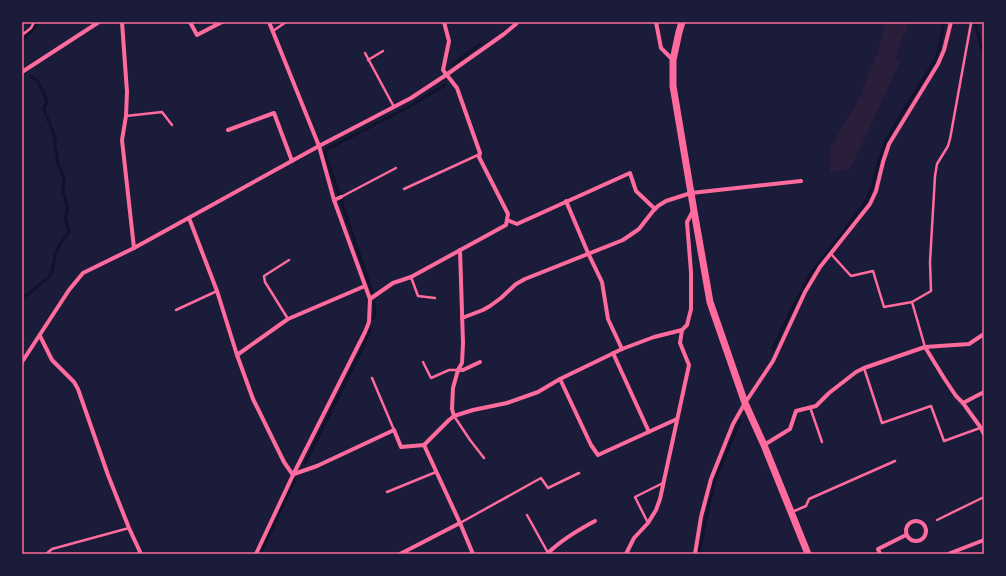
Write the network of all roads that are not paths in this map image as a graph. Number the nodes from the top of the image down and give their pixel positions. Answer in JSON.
{"nodes":[{"id":1,"x":34,"y":22,"type":"edge"},
{"id":2,"x":99,"y":22,"type":"edge"},
{"id":3,"x":122,"y":22,"type":"edge"},
{"id":4,"x":190,"y":22,"type":"edge"},
{"id":5,"x":222,"y":22,"type":"edge"},
{"id":6,"x":269,"y":22,"type":"edge"},
{"id":7,"x":286,"y":22,"type":"edge"},
{"id":8,"x":444,"y":22,"type":"edge"},
{"id":9,"x":516,"y":22,"type":"edge"},
{"id":10,"x":656,"y":22,"type":"edge"},
{"id":11,"x":682,"y":22,"type":"edge"},
{"id":12,"x":951,"y":22,"type":"edge"},
{"id":13,"x":971,"y":22,"type":"edge"},
{"id":14,"x":273,"y":31,"type":"junction"},
{"id":15,"x":22,"y":35,"type":"edge"},
{"id":16,"x":383,"y":51,"type":"dead end"},
{"id":17,"x":365,"y":53,"type":"dead end"},
{"id":18,"x":368,"y":60,"type":"junction"},
{"id":19,"x":673,"y":60,"type":"junction"},
{"id":20,"x":22,"y":72,"type":"edge"},
{"id":21,"x":446,"y":75,"type":"junction"},
{"id":22,"x":394,"y":107,"type":"junction"},
{"id":23,"x":126,"y":116,"type":"junction"},
{"id":24,"x":172,"y":126,"type":"dead end"},
{"id":25,"x":228,"y":130,"type":"dead end"},
{"id":26,"x":319,"y":146,"type":"junction"},
{"id":27,"x":480,"y":154,"type":"junction"},
{"id":28,"x":292,"y":161,"type":"junction"},
{"id":29,"x":396,"y":168,"type":"dead end"},
{"id":30,"x":801,"y":181,"type":"dead end"},
{"id":31,"x":404,"y":189,"type":"dead end"},
{"id":32,"x":691,"y":193,"type":"junction"},
{"id":33,"x":338,"y":198,"type":"junction"},
{"id":34,"x":566,"y":201,"type":"junction"},
{"id":35,"x":655,"y":209,"type":"junction"},
{"id":36,"x":694,"y":211,"type":"junction"},
{"id":37,"x":189,"y":218,"type":"junction"},
{"id":38,"x":507,"y":220,"type":"junction"},
{"id":39,"x":134,"y":248,"type":"junction"},
{"id":40,"x":460,"y":250,"type":"junction"},
{"id":41,"x":588,"y":253,"type":"junction"},
{"id":42,"x":831,"y":254,"type":"junction"},
{"id":43,"x":288,"y":260,"type":"dead end"},
{"id":44,"x":411,"y":277,"type":"junction"},
{"id":45,"x":365,"y":286,"type":"junction"},
{"id":46,"x":217,"y":291,"type":"junction"},
{"id":47,"x":435,"y":298,"type":"dead end"},
{"id":48,"x":370,"y":299,"type":"junction"},
{"id":49,"x":912,"y":302,"type":"junction"},
{"id":50,"x":176,"y":310,"type":"dead end"},
{"id":51,"x":462,"y":318,"type":"junction"},
{"id":52,"x":288,"y":319,"type":"junction"},
{"id":53,"x":682,"y":330,"type":"junction"},
{"id":54,"x":984,"y":334,"type":"edge"},
{"id":55,"x":40,"y":336,"type":"junction"},
{"id":56,"x":925,"y":347,"type":"junction"},
{"id":57,"x":622,"y":348,"type":"junction"},
{"id":58,"x":613,"y":353,"type":"junction"},
{"id":59,"x":236,"y":355,"type":"junction"},
{"id":60,"x":22,"y":362,"type":"edge"},
{"id":61,"x":424,"y":362,"type":"dead end"},
{"id":62,"x":480,"y":362,"type":"dead end"},
{"id":63,"x":864,"y":368,"type":"junction"},
{"id":64,"x":458,"y":370,"type":"junction"},
{"id":65,"x":372,"y":378,"type":"dead end"},
{"id":66,"x":560,"y":379,"type":"junction"},
{"id":67,"x":984,"y":392,"type":"edge"},
{"id":68,"x":745,"y":403,"type":"junction"},
{"id":69,"x":963,"y":403,"type":"junction"},
{"id":70,"x":810,"y":408,"type":"junction"},
{"id":71,"x":454,"y":416,"type":"junction"},
{"id":72,"x":677,"y":419,"type":"junction"},
{"id":73,"x":981,"y":428,"type":"junction"},
{"id":74,"x":394,"y":430,"type":"junction"},
{"id":75,"x":649,"y":432,"type":"junction"},
{"id":76,"x":984,"y":434,"type":"edge"},
{"id":77,"x":822,"y":442,"type":"dead end"},
{"id":78,"x":424,"y":445,"type":"junction"},
{"id":79,"x":764,"y":445,"type":"junction"},
{"id":80,"x":484,"y":458,"type":"dead end"},
{"id":81,"x":895,"y":461,"type":"dead end"},
{"id":82,"x":437,"y":471,"type":"junction"},
{"id":83,"x":579,"y":473,"type":"dead end"},
{"id":84,"x":293,"y":475,"type":"junction"},
{"id":85,"x":664,"y":483,"type":"junction"},
{"id":86,"x":387,"y":492,"type":"dead end"},
{"id":87,"x":984,"y":497,"type":"edge"},
{"id":88,"x":791,"y":512,"type":"junction"},
{"id":89,"x":527,"y":515,"type":"dead end"},
{"id":90,"x":937,"y":520,"type":"dead end"},
{"id":91,"x":595,"y":521,"type":"dead end"},
{"id":92,"x":460,"y":523,"type":"junction"},
{"id":93,"x":648,"y":523,"type":"junction"},
{"id":94,"x":129,"y":528,"type":"junction"},
{"id":95,"x":906,"y":534,"type":"junction"},
{"id":96,"x":984,"y":540,"type":"edge"},
{"id":97,"x":547,"y":553,"type":"edge"},
{"id":98,"x":46,"y":554,"type":"edge"},
{"id":99,"x":141,"y":554,"type":"edge"},
{"id":100,"x":256,"y":554,"type":"edge"},
{"id":101,"x":400,"y":554,"type":"edge"},
{"id":102,"x":473,"y":554,"type":"edge"},
{"id":103,"x":626,"y":554,"type":"edge"},
{"id":104,"x":695,"y":554,"type":"edge"},
{"id":105,"x":808,"y":554,"type":"edge"},
{"id":106,"x":880,"y":554,"type":"edge"},
{"id":107,"x":948,"y":554,"type":"edge"}],
"edges":[{"from":1,"to":15,"type":"lane"},
{"from":2,"to":20,"type":"street"},
{"from":3,"to":23,"type":"street"},
{"from":4,"to":5,"type":"street"},
{"from":6,"to":14,"type":"street"},
{"from":7,"to":14,"type":"lane"},
{"from":8,"to":21,"type":"street"},
{"from":9,"to":21,"type":"street"},
{"from":10,"to":19,"type":"street"},
{"from":11,"to":19,"type":"street"},
{"from":12,"to":42,"type":"street"},
{"from":13,"to":49,"type":"lane"},
{"from":14,"to":26,"type":"street"},
{"from":16,"to":18,"type":"lane"},
{"from":17,"to":18,"type":"lane"},
{"from":18,"to":22,"type":"lane"},
{"from":19,"to":32,"type":"street"},
{"from":21,"to":22,"type":"street"},
{"from":21,"to":27,"type":"street"},
{"from":22,"to":26,"type":"street"},
{"from":23,"to":24,"type":"lane"},
{"from":23,"to":39,"type":"street"},
{"from":25,"to":28,"type":"street"},
{"from":26,"to":28,"type":"street"},
{"from":26,"to":33,"type":"street"},
{"from":27,"to":31,"type":"lane"},
{"from":27,"to":38,"type":"street"},
{"from":28,"to":37,"type":"street"},
{"from":29,"to":33,"type":"lane"},
{"from":30,"to":32,"type":"street"},
{"from":32,"to":35,"type":"street"},
{"from":32,"to":36,"type":"street"},
{"from":33,"to":45,"type":"street"},
{"from":34,"to":35,"type":"street"},
{"from":34,"to":38,"type":"street"},
{"from":34,"to":41,"type":"street"},
{"from":35,"to":41,"type":"street"},
{"from":36,"to":53,"type":"street"},
{"from":36,"to":68,"type":"street"},
{"from":37,"to":39,"type":"street"},
{"from":37,"to":46,"type":"street"},
{"from":38,"to":40,"type":"street"},
{"from":39,"to":55,"type":"street"},
{"from":40,"to":44,"type":"street"},
{"from":40,"to":51,"type":"street"},
{"from":41,"to":51,"type":"street"},
{"from":41,"to":57,"type":"street"},
{"from":42,"to":49,"type":"lane"},
{"from":42,"to":68,"type":"street"},
{"from":43,"to":52,"type":"lane"},
{"from":44,"to":47,"type":"lane"},
{"from":44,"to":48,"type":"street"},
{"from":45,"to":48,"type":"street"},
{"from":45,"to":52,"type":"street"},
{"from":46,"to":50,"type":"lane"},
{"from":46,"to":59,"type":"street"},
{"from":48,"to":84,"type":"street"},
{"from":49,"to":56,"type":"lane"},
{"from":51,"to":64,"type":"street"},
{"from":52,"to":59,"type":"street"},
{"from":53,"to":57,"type":"street"},
{"from":53,"to":72,"type":"street"},
{"from":54,"to":56,"type":"street"},
{"from":55,"to":60,"type":"street"},
{"from":55,"to":94,"type":"street"},
{"from":56,"to":63,"type":"street"},
{"from":56,"to":69,"type":"street"},
{"from":57,"to":58,"type":"street"},
{"from":58,"to":66,"type":"street"},
{"from":58,"to":75,"type":"street"},
{"from":59,"to":84,"type":"street"},
{"from":61,"to":64,"type":"lane"},
{"from":62,"to":64,"type":"street"},
{"from":63,"to":70,"type":"street"},
{"from":63,"to":73,"type":"lane"},
{"from":64,"to":71,"type":"street"},
{"from":65,"to":74,"type":"lane"},
{"from":66,"to":71,"type":"street"},
{"from":66,"to":75,"type":"street"},
{"from":67,"to":69,"type":"street"},
{"from":68,"to":79,"type":"street"},
{"from":68,"to":104,"type":"street"},
{"from":69,"to":73,"type":"street"},
{"from":70,"to":77,"type":"lane"},
{"from":70,"to":79,"type":"street"},
{"from":71,"to":78,"type":"street"},
{"from":71,"to":80,"type":"lane"},
{"from":72,"to":75,"type":"street"},
{"from":72,"to":85,"type":"street"},
{"from":73,"to":76,"type":"street"},
{"from":74,"to":78,"type":"street"},
{"from":74,"to":84,"type":"street"},
{"from":78,"to":82,"type":"street"},
{"from":79,"to":88,"type":"street"},
{"from":81,"to":88,"type":"lane"},
{"from":82,"to":86,"type":"lane"},
{"from":82,"to":92,"type":"street"},
{"from":83,"to":92,"type":"lane"},
{"from":84,"to":100,"type":"street"},
{"from":85,"to":93,"type":"street"},
{"from":85,"to":93,"type":"lane"},
{"from":87,"to":90,"type":"lane"},
{"from":88,"to":105,"type":"street"},
{"from":89,"to":97,"type":"lane"},
{"from":91,"to":97,"type":"street"},
{"from":92,"to":101,"type":"street"},
{"from":92,"to":102,"type":"street"},
{"from":93,"to":103,"type":"street"},
{"from":94,"to":98,"type":"lane"},
{"from":94,"to":99,"type":"street"},
{"from":95,"to":95,"type":"street"},
{"from":95,"to":106,"type":"street"},
{"from":96,"to":107,"type":"street"}]}
